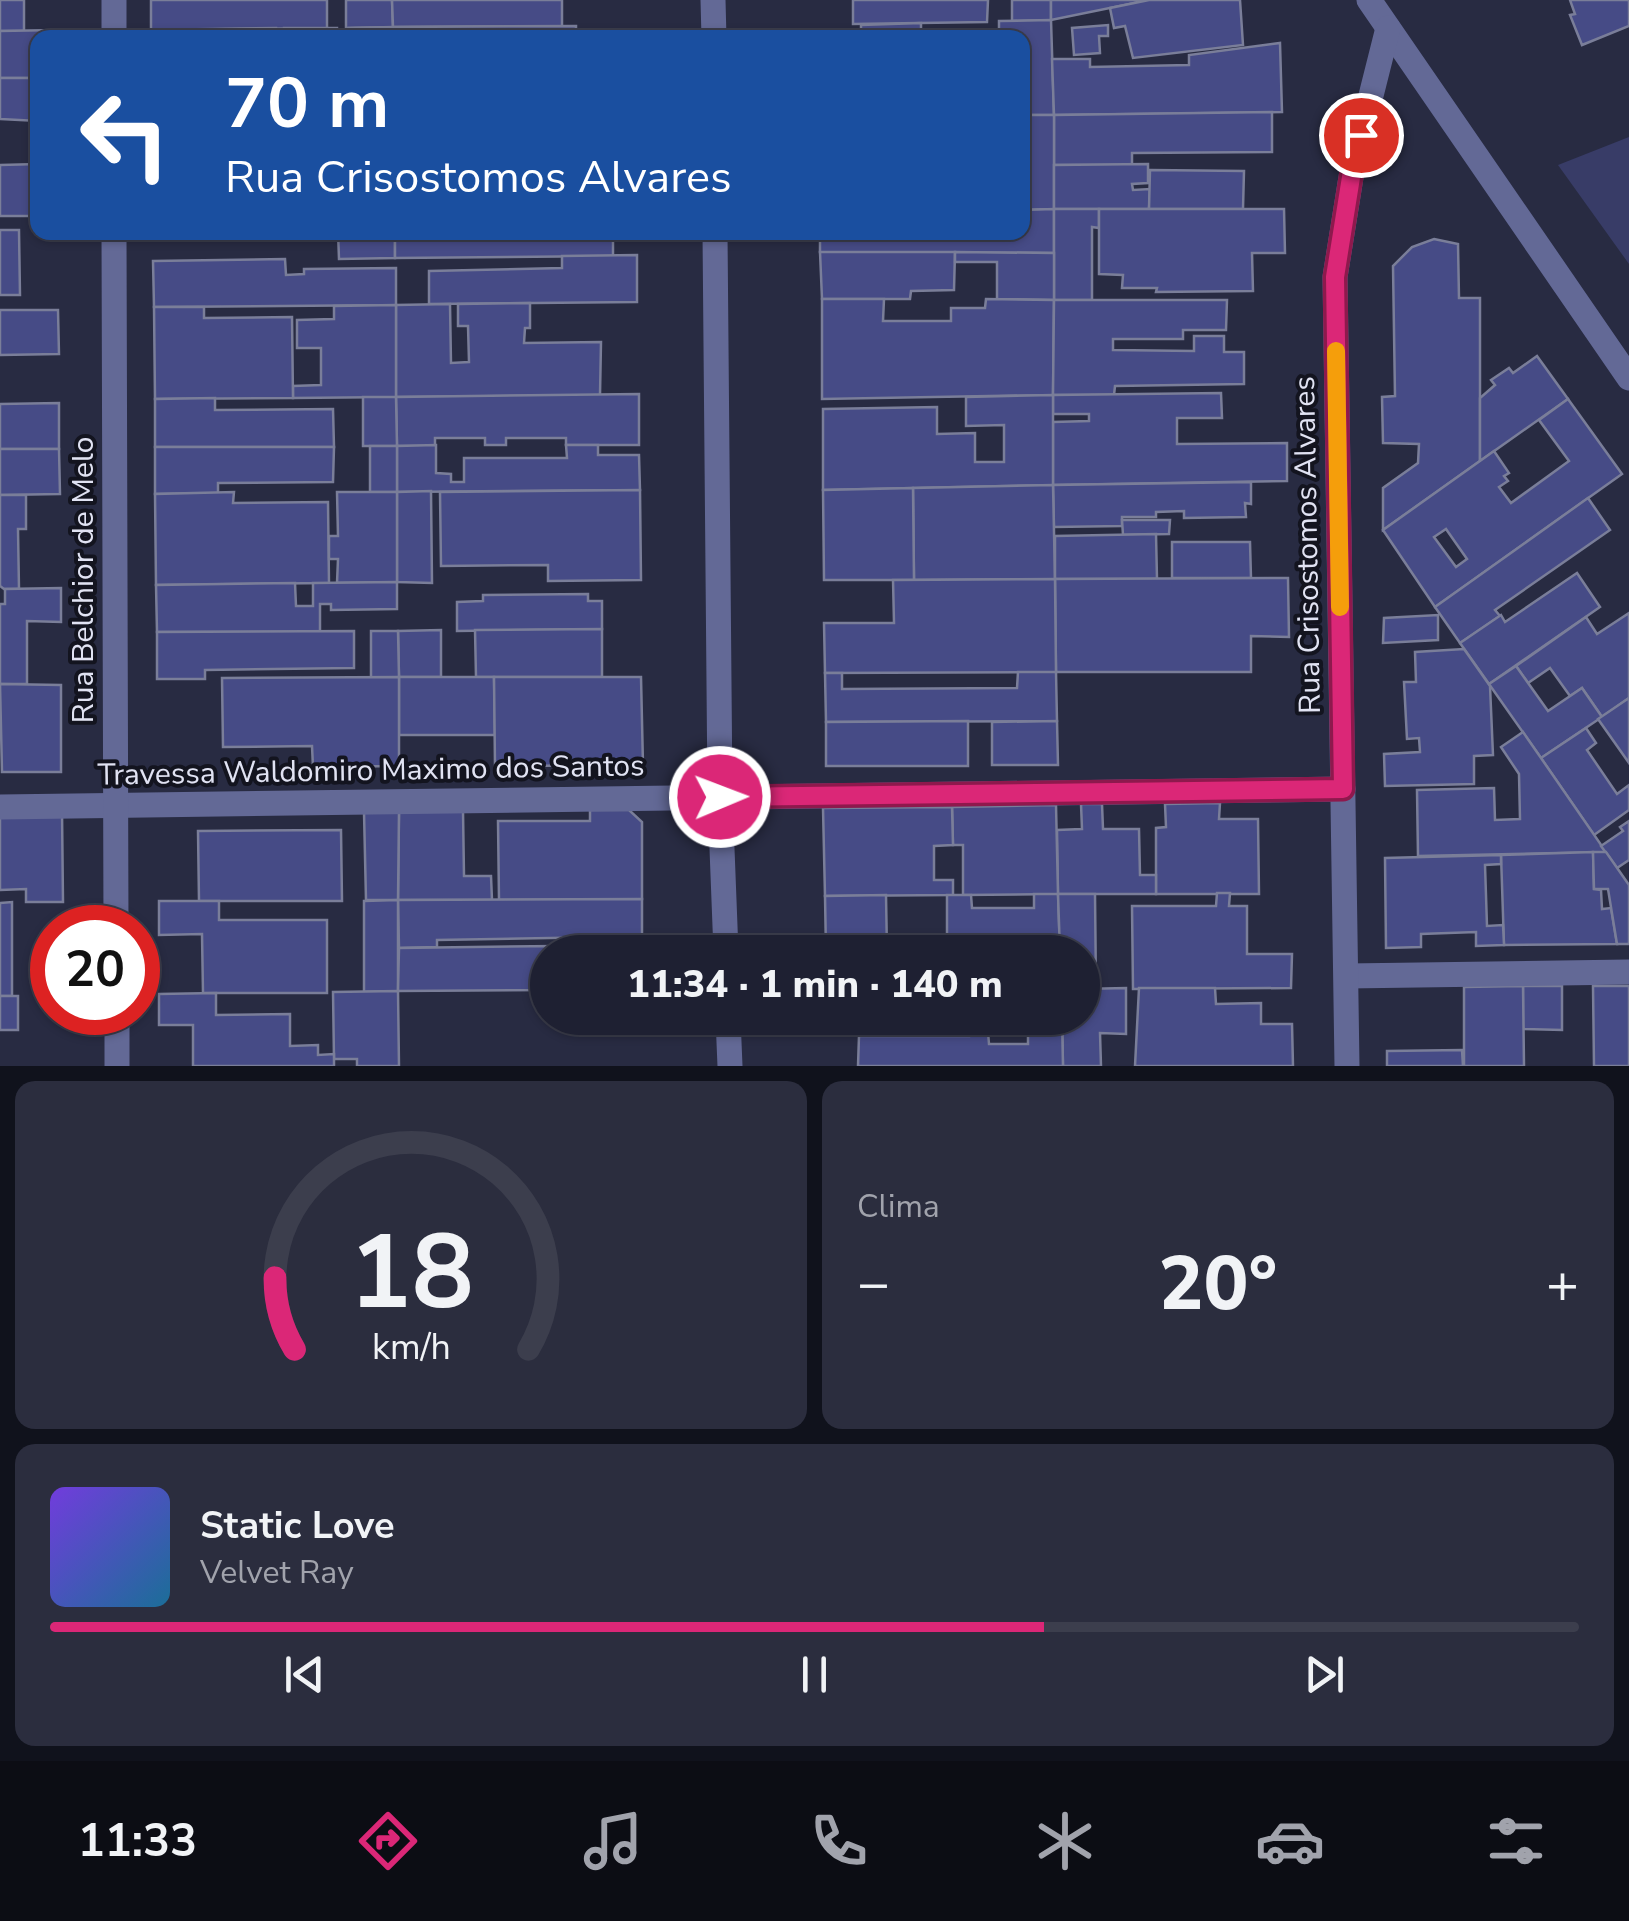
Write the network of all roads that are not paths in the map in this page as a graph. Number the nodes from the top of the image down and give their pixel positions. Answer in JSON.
{"nodes":[{"id":1,"x":114,"y":0,"type":"edge"},
{"id":2,"x":713,"y":0,"type":"edge"},
{"id":3,"x":1369,"y":0,"type":"edge"},
{"id":4,"x":1388,"y":28,"type":"junction"},
{"id":5,"x":114,"y":30,"type":"edge"},
{"id":6,"x":714,"y":30,"type":"edge"},
{"id":7,"x":114,"y":240,"type":"edge"},
{"id":8,"x":715,"y":240,"type":"edge"},
{"id":9,"x":1629,"y":378,"type":"edge"},
{"id":10,"x":1343,"y":789,"type":"junction"},
{"id":11,"x":720,"y":797,"type":"junction"},
{"id":12,"x":0,"y":807,"type":"edge"},
{"id":13,"x":116,"y":808,"type":"junction"},
{"id":14,"x":116,"y":905,"type":"edge"},
{"id":15,"x":725,"y":935,"type":"edge"},
{"id":16,"x":1629,"y":972,"type":"edge"},
{"id":17,"x":1346,"y":976,"type":"junction"},
{"id":18,"x":116,"y":1035,"type":"edge"},
{"id":19,"x":729,"y":1035,"type":"edge"},
{"id":20,"x":117,"y":1066,"type":"edge"},
{"id":21,"x":730,"y":1066,"type":"edge"},
{"id":22,"x":1347,"y":1066,"type":"edge"}],
"edges":[{"from":1,"to":5,"type":"street"},
{"from":2,"to":6,"type":"street"},
{"from":3,"to":4,"type":"street"},
{"from":4,"to":9,"type":"street"},
{"from":4,"to":10,"type":"street","name":"Rua Crisostomos Alvares"},
{"from":7,"to":13,"type":"street","name":"Rua Belchior de Melo"},
{"from":8,"to":11,"type":"street"},
{"from":10,"to":11,"type":"street","name":"Travessa Waldomiro Maximo dos Santos"},
{"from":10,"to":17,"type":"street","name":"Rua Crisostomos Alvares"},
{"from":11,"to":13,"type":"street","name":"Travessa Waldomiro Maximo dos Santos"},
{"from":11,"to":15,"type":"street"},
{"from":12,"to":13,"type":"street","name":"Travessa Waldomiro Maximo dos Santos"},
{"from":13,"to":14,"type":"street","name":"Rua Belchior de Melo"},
{"from":16,"to":17,"type":"street"},
{"from":17,"to":22,"type":"street","name":"Rua Crisostomos Alvares"},
{"from":18,"to":20,"type":"street"},
{"from":19,"to":21,"type":"street"}]}
